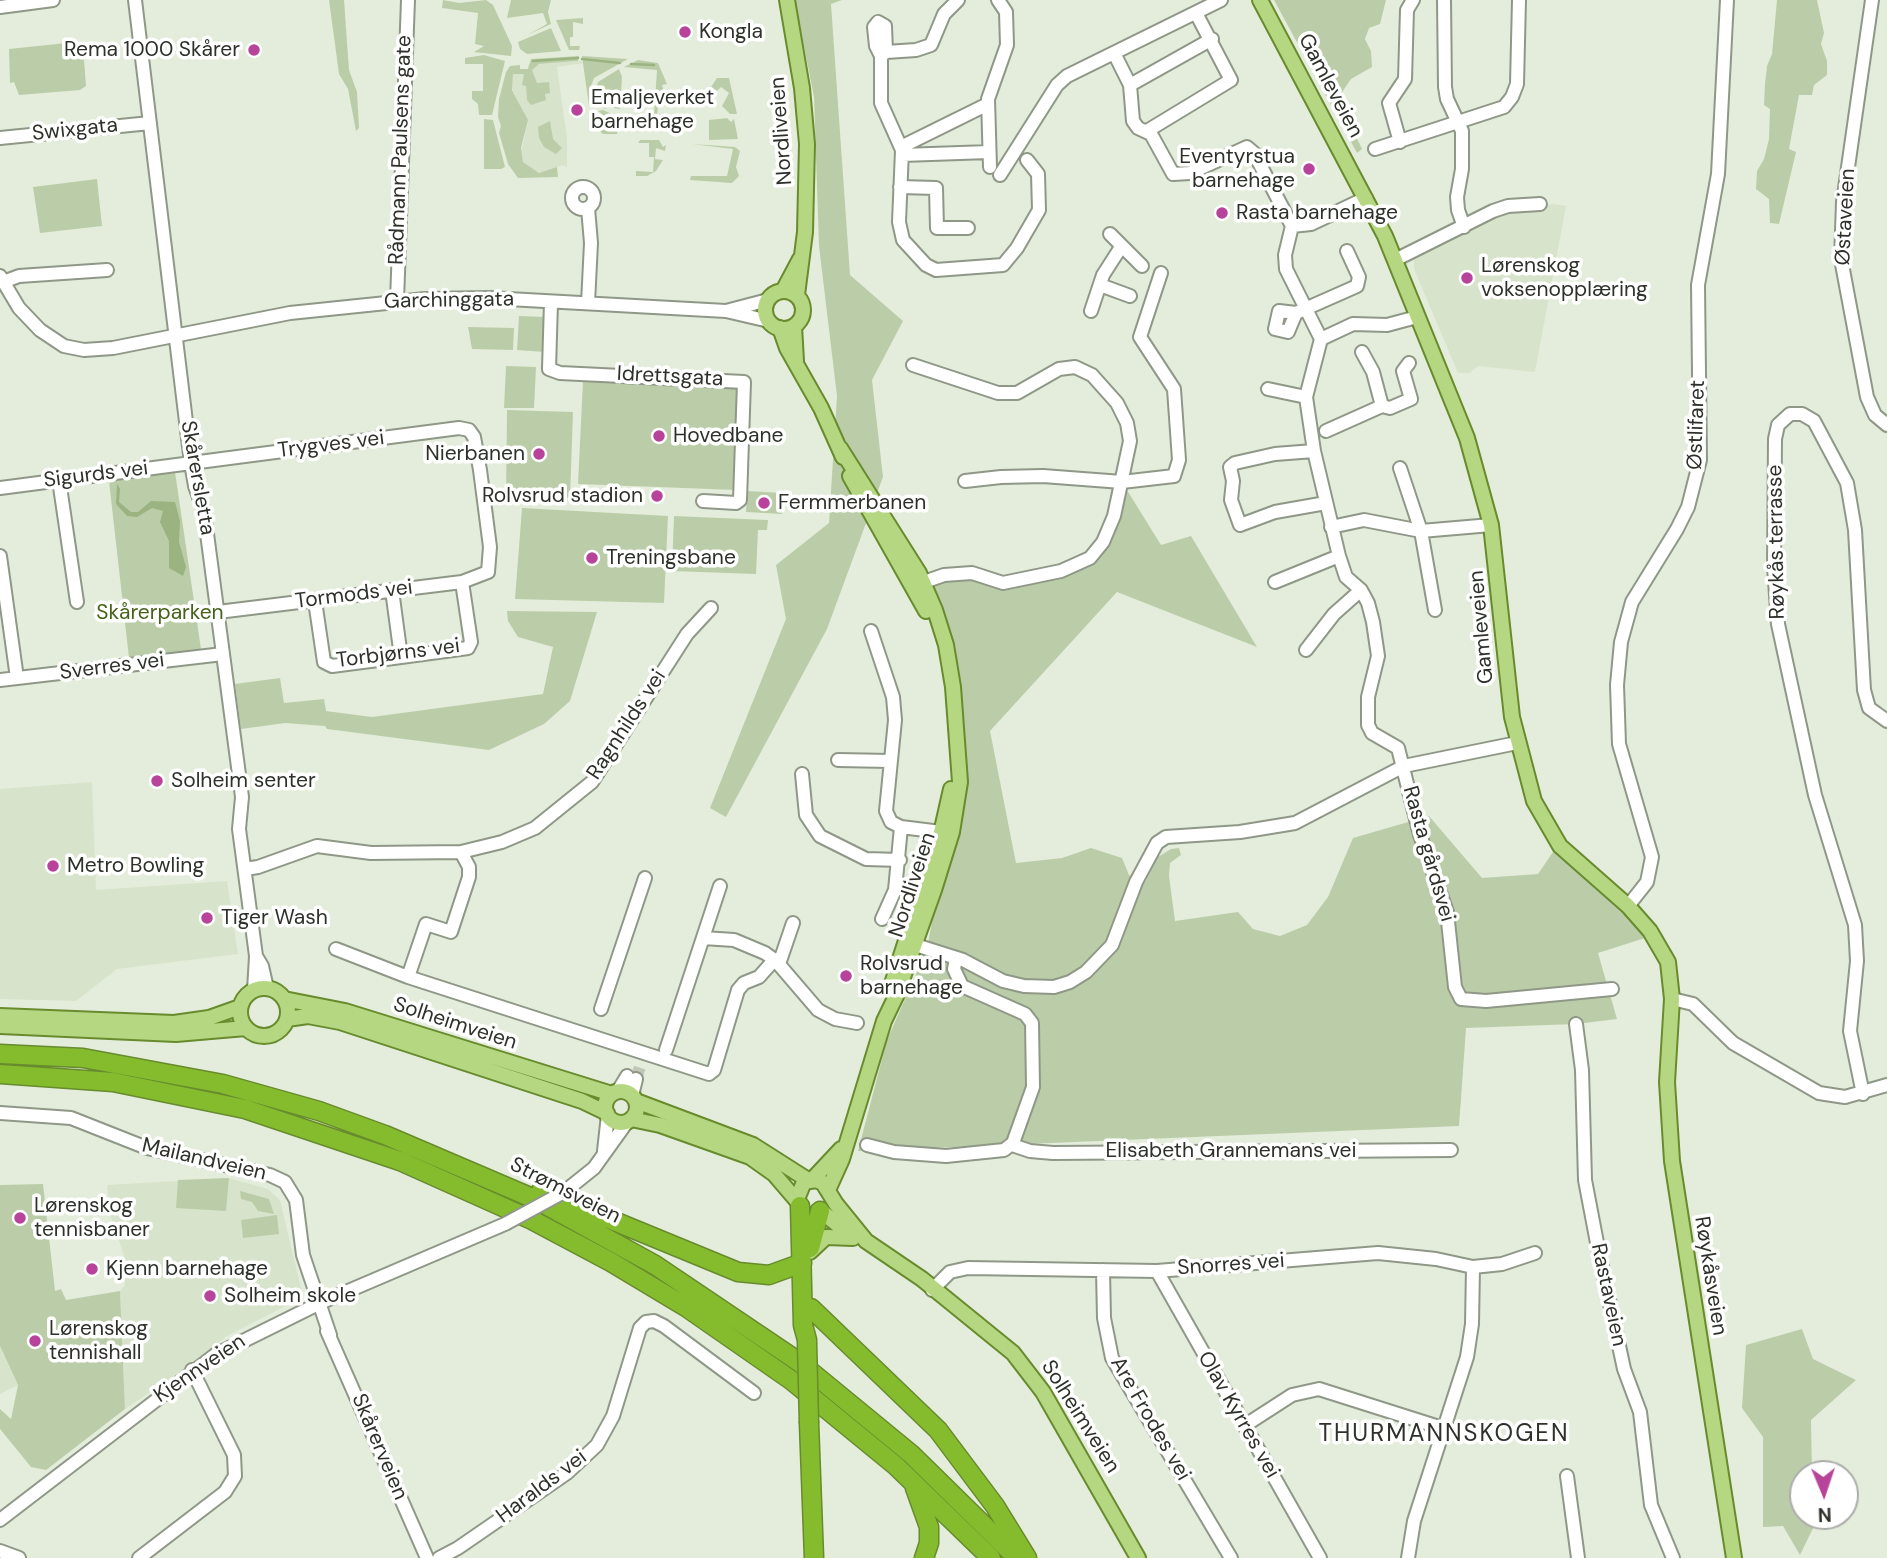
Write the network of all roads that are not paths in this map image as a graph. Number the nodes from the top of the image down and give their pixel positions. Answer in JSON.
{"nodes":[{"id":1,"x":53,"y":0,"type":"edge"},
{"id":2,"x":135,"y":0,"type":"edge"},
{"id":3,"x":408,"y":0,"type":"edge"},
{"id":4,"x":787,"y":0,"type":"edge"},
{"id":5,"x":958,"y":0,"type":"edge"},
{"id":6,"x":998,"y":0,"type":"edge"},
{"id":7,"x":1222,"y":0,"type":"edge"},
{"id":8,"x":1260,"y":0,"type":"edge"},
{"id":9,"x":1413,"y":0,"type":"edge"},
{"id":10,"x":1444,"y":0,"type":"edge"},
{"id":11,"x":1518,"y":0,"type":"edge"},
{"id":12,"x":1727,"y":0,"type":"edge"},
{"id":13,"x":1872,"y":0,"type":"edge"},
{"id":14,"x":0,"y":7,"type":"edge"},
{"id":15,"x":1196,"y":13,"type":"junction"},
{"id":16,"x":1212,"y":39,"type":"junction"},
{"id":17,"x":1114,"y":53,"type":"junction"},
{"id":18,"x":1129,"y":85,"type":"junction"},
{"id":19,"x":988,"y":104,"type":"junction"},
{"id":20,"x":149,"y":122,"type":"junction"},
{"id":21,"x":1459,"y":124,"type":"junction"},
{"id":22,"x":1147,"y":131,"type":"junction"},
{"id":23,"x":0,"y":138,"type":"edge"},
{"id":24,"x":1400,"y":142,"type":"junction"},
{"id":25,"x":1375,"y":149,"type":"dead end"},
{"id":26,"x":902,"y":151,"type":"junction"},
{"id":27,"x":989,"y":152,"type":"junction"},
{"id":28,"x":1027,"y":160,"type":"dead end"},
{"id":29,"x":900,"y":187,"type":"junction"},
{"id":30,"x":1366,"y":198,"type":"junction"},
{"id":31,"x":1540,"y":204,"type":"dead end"},
{"id":32,"x":588,"y":208,"type":"dead end"},
{"id":33,"x":1292,"y":226,"type":"junction"},
{"id":34,"x":1464,"y":227,"type":"junction"},
{"id":35,"x":968,"y":228,"type":"dead end"},
{"id":36,"x":1110,"y":234,"type":"dead end"},
{"id":37,"x":1121,"y":247,"type":"junction"},
{"id":38,"x":1347,"y":251,"type":"dead end"},
{"id":39,"x":1395,"y":260,"type":"junction"},
{"id":40,"x":1142,"y":266,"type":"dead end"},
{"id":41,"x":107,"y":270,"type":"dead end"},
{"id":42,"x":1161,"y":273,"type":"dead end"},
{"id":43,"x":2,"y":279,"type":"edge"},
{"id":44,"x":1100,"y":285,"type":"junction"},
{"id":45,"x":790,"y":293,"type":"junction"},
{"id":46,"x":1130,"y":296,"type":"dead end"},
{"id":47,"x":768,"y":300,"type":"junction"},
{"id":48,"x":397,"y":301,"type":"junction"},
{"id":49,"x":551,"y":302,"type":"junction"},
{"id":50,"x":588,"y":303,"type":"junction"},
{"id":51,"x":726,"y":310,"type":"junction"},
{"id":52,"x":1301,"y":310,"type":"junction"},
{"id":53,"x":1091,"y":312,"type":"dead end"},
{"id":54,"x":1417,"y":317,"type":"junction"},
{"id":55,"x":781,"y":325,"type":"junction"},
{"id":56,"x":175,"y":334,"type":"junction"},
{"id":57,"x":1321,"y":339,"type":"junction"},
{"id":58,"x":1362,"y":352,"type":"dead end"},
{"id":59,"x":1409,"y":363,"type":"dead end"},
{"id":60,"x":913,"y":365,"type":"dead end"},
{"id":61,"x":1268,"y":389,"type":"dead end"},
{"id":62,"x":1306,"y":397,"type":"junction"},
{"id":63,"x":1382,"y":406,"type":"junction"},
{"id":64,"x":1887,"y":425,"type":"edge"},
{"id":65,"x":1326,"y":431,"type":"dead end"},
{"id":66,"x":1313,"y":448,"type":"junction"},
{"id":67,"x":191,"y":463,"type":"junction"},
{"id":68,"x":1400,"y":468,"type":"dead end"},
{"id":69,"x":59,"y":480,"type":"junction"},
{"id":70,"x":965,"y":481,"type":"dead end"},
{"id":71,"x":1122,"y":482,"type":"junction"},
{"id":72,"x":0,"y":488,"type":"edge"},
{"id":73,"x":703,"y":501,"type":"dead end"},
{"id":74,"x":1326,"y":503,"type":"junction"},
{"id":75,"x":1491,"y":525,"type":"junction"},
{"id":76,"x":1331,"y":527,"type":"junction"},
{"id":77,"x":1421,"y":531,"type":"junction"},
{"id":78,"x":0,"y":556,"type":"edge"},
{"id":79,"x":1339,"y":556,"type":"junction"},
{"id":80,"x":488,"y":572,"type":"joint"},
{"id":81,"x":462,"y":582,"type":"junction"},
{"id":82,"x":1275,"y":582,"type":"dead end"},
{"id":83,"x":923,"y":588,"type":"junction"},
{"id":84,"x":392,"y":590,"type":"junction"},
{"id":85,"x":1361,"y":590,"type":"junction"},
{"id":86,"x":315,"y":601,"type":"junction"},
{"id":87,"x":77,"y":602,"type":"dead end"},
{"id":88,"x":711,"y":608,"type":"dead end"},
{"id":89,"x":1435,"y":610,"type":"dead end"},
{"id":90,"x":218,"y":612,"type":"junction"},
{"id":91,"x":871,"y":631,"type":"dead end"},
{"id":92,"x":1306,"y":650,"type":"dead end"},
{"id":93,"x":223,"y":654,"type":"junction"},
{"id":94,"x":401,"y":657,"type":"junction"},
{"id":95,"x":18,"y":678,"type":"junction"},
{"id":96,"x":0,"y":680,"type":"edge"},
{"id":97,"x":1887,"y":721,"type":"edge"},
{"id":98,"x":1517,"y":743,"type":"junction"},
{"id":99,"x":838,"y":760,"type":"dead end"},
{"id":100,"x":890,"y":761,"type":"junction"},
{"id":101,"x":1404,"y":766,"type":"junction"},
{"id":102,"x":802,"y":774,"type":"dead end"},
{"id":103,"x":906,"y":828,"type":"junction"},
{"id":104,"x":943,"y":837,"type":"junction"},
{"id":105,"x":461,"y":852,"type":"junction"},
{"id":106,"x":900,"y":860,"type":"junction"},
{"id":107,"x":245,"y":869,"type":"junction"},
{"id":108,"x":645,"y":878,"type":"dead end"},
{"id":109,"x":720,"y":886,"type":"dead end"},
{"id":110,"x":1628,"y":906,"type":"junction"},
{"id":111,"x":882,"y":919,"type":"dead end"},
{"id":112,"x":793,"y":923,"type":"dead end"},
{"id":113,"x":703,"y":938,"type":"junction"},
{"id":114,"x":910,"y":944,"type":"junction"},
{"id":115,"x":336,"y":949,"type":"dead end"},
{"id":116,"x":956,"y":958,"type":"junction"},
{"id":117,"x":777,"y":962,"type":"junction"},
{"id":118,"x":408,"y":977,"type":"junction"},
{"id":119,"x":261,"y":989,"type":"junction"},
{"id":120,"x":1612,"y":989,"type":"dead end"},
{"id":121,"x":285,"y":999,"type":"junction"},
{"id":122,"x":1672,"y":999,"type":"junction"},
{"id":123,"x":240,"y":1007,"type":"junction"},
{"id":124,"x":601,"y":1009,"type":"dead end"},
{"id":125,"x":0,"y":1016,"type":"edge"},
{"id":126,"x":287,"y":1018,"type":"junction"},
{"id":127,"x":857,"y":1023,"type":"dead end"},
{"id":128,"x":1576,"y":1024,"type":"dead end"},
{"id":129,"x":0,"y":1026,"type":"edge"},
{"id":130,"x":246,"y":1028,"type":"junction"},
{"id":131,"x":666,"y":1050,"type":"dead end"},
{"id":132,"x":0,"y":1054,"type":"edge"},
{"id":133,"x":635,"y":1065,"type":"junction"},
{"id":134,"x":0,"y":1074,"type":"edge"},
{"id":135,"x":1887,"y":1085,"type":"edge"},
{"id":136,"x":1863,"y":1094,"type":"junction"},
{"id":137,"x":625,"y":1096,"type":"junction"},
{"id":138,"x":0,"y":1113,"type":"edge"},
{"id":139,"x":607,"y":1114,"type":"junction"},
{"id":140,"x":629,"y":1121,"type":"junction"},
{"id":141,"x":360,"y":1126,"type":"junction"},
{"id":142,"x":844,"y":1145,"type":"junction"},
{"id":143,"x":867,"y":1145,"type":"dead end"},
{"id":144,"x":1012,"y":1145,"type":"junction"},
{"id":145,"x":1451,"y":1150,"type":"dead end"},
{"id":146,"x":604,"y":1155,"type":"junction"},
{"id":147,"x":810,"y":1180,"type":"junction"},
{"id":148,"x":829,"y":1193,"type":"junction"},
{"id":149,"x":799,"y":1202,"type":"junction"},
{"id":150,"x":820,"y":1211,"type":"junction"},
{"id":151,"x":853,"y":1238,"type":"junction"},
{"id":152,"x":1535,"y":1253,"type":"dead end"},
{"id":153,"x":806,"y":1258,"type":"junction"},
{"id":154,"x":1473,"y":1267,"type":"junction"},
{"id":155,"x":1103,"y":1270,"type":"junction"},
{"id":156,"x":1157,"y":1271,"type":"junction"},
{"id":157,"x":932,"y":1290,"type":"junction"},
{"id":158,"x":317,"y":1305,"type":"junction"},
{"id":159,"x":811,"y":1308,"type":"junction"},
{"id":160,"x":807,"y":1341,"type":"junction"},
{"id":161,"x":192,"y":1370,"type":"junction"},
{"id":162,"x":754,"y":1393,"type":"dead end"},
{"id":163,"x":1244,"y":1426,"type":"junction"},
{"id":164,"x":1442,"y":1428,"type":"junction"},
{"id":165,"x":1567,"y":1476,"type":"dead end"},
{"id":166,"x":910,"y":1479,"type":"junction"},
{"id":167,"x":0,"y":1520,"type":"edge"},
{"id":168,"x":0,"y":1551,"type":"edge"},
{"id":169,"x":816,"y":1555,"type":"edge"},
{"id":170,"x":19,"y":1558,"type":"edge"},
{"id":171,"x":139,"y":1558,"type":"edge"},
{"id":172,"x":427,"y":1558,"type":"edge"},
{"id":173,"x":439,"y":1558,"type":"edge"},
{"id":174,"x":924,"y":1558,"type":"edge"},
{"id":175,"x":991,"y":1558,"type":"edge"},
{"id":176,"x":1017,"y":1558,"type":"edge"},
{"id":177,"x":1027,"y":1558,"type":"edge"},
{"id":178,"x":1138,"y":1558,"type":"edge"},
{"id":179,"x":1231,"y":1558,"type":"edge"},
{"id":180,"x":1320,"y":1558,"type":"edge"},
{"id":181,"x":1408,"y":1558,"type":"edge"},
{"id":182,"x":1578,"y":1558,"type":"edge"},
{"id":183,"x":1673,"y":1558,"type":"edge"},
{"id":184,"x":1734,"y":1558,"type":"edge"}],
"edges":[{"from":1,"to":14,"type":"street"},
{"from":2,"to":20,"type":"street","name":"Skårersletta"},
{"from":3,"to":48,"type":"street","name":"Rådmann Paulsens gate"},
{"from":4,"to":45,"type":"main road","name":"Nordliveien"},
{"from":5,"to":26,"type":"street"},
{"from":6,"to":19,"type":"street"},
{"from":7,"to":15,"type":"street"},
{"from":8,"to":30,"type":"main road","name":"Gamleveien"},
{"from":9,"to":24,"type":"street"},
{"from":10,"to":21,"type":"street"},
{"from":11,"to":21,"type":"street"},
{"from":12,"to":110,"type":"street","name":"Østlifaret"},
{"from":13,"to":64,"type":"street","name":"Østaveien"},
{"from":15,"to":16,"type":"street"},
{"from":15,"to":17,"type":"street"},
{"from":16,"to":18,"type":"street"},
{"from":16,"to":22,"type":"street"},
{"from":17,"to":18,"type":"street"},
{"from":17,"to":27,"type":"street"},
{"from":18,"to":22,"type":"street"},
{"from":19,"to":26,"type":"street"},
{"from":19,"to":27,"type":"street"},
{"from":20,"to":23,"type":"street","name":"Swixgata"},
{"from":20,"to":56,"type":"street","name":"Skårersletta"},
{"from":21,"to":24,"type":"street"},
{"from":21,"to":34,"type":"street"},
{"from":22,"to":33,"type":"street"},
{"from":24,"to":25,"type":"street"},
{"from":26,"to":27,"type":"street"},
{"from":26,"to":29,"type":"street"},
{"from":28,"to":29,"type":"street"},
{"from":29,"to":35,"type":"street"},
{"from":30,"to":33,"type":"street"},
{"from":30,"to":39,"type":"main road","name":"Gamleveien"},
{"from":31,"to":34,"type":"street"},
{"from":32,"to":50,"type":"street"},
{"from":33,"to":52,"type":"street"},
{"from":34,"to":39,"type":"street"},
{"from":36,"to":37,"type":"street"},
{"from":37,"to":40,"type":"street"},
{"from":37,"to":44,"type":"street"},
{"from":38,"to":52,"type":"street"},
{"from":39,"to":54,"type":"main road","name":"Gamleveien"},
{"from":41,"to":43,"type":"street"},
{"from":42,"to":71,"type":"street"},
{"from":43,"to":56,"type":"street","name":"Garchinggata"},
{"from":44,"to":46,"type":"street"},
{"from":44,"to":53,"type":"street"},
{"from":45,"to":47,"type":"main road"},
{"from":45,"to":55,"type":"main road"},
{"from":47,"to":51,"type":"street","name":"Garchinggata"},
{"from":47,"to":55,"type":"main road"},
{"from":48,"to":49,"type":"street","name":"Garchinggata"},
{"from":48,"to":56,"type":"street","name":"Garchinggata"},
{"from":49,"to":50,"type":"street","name":"Garchinggata"},
{"from":49,"to":73,"type":"street","name":"Idrettsgata"},
{"from":50,"to":51,"type":"street","name":"Garchinggata"},
{"from":51,"to":55,"type":"street","name":"Garchinggata"},
{"from":52,"to":57,"type":"street"},
{"from":54,"to":57,"type":"street"},
{"from":54,"to":75,"type":"main road","name":"Gamleveien"},
{"from":55,"to":83,"type":"main road","name":"Nordliveien"},
{"from":56,"to":67,"type":"street","name":"Skårersletta"},
{"from":57,"to":62,"type":"street"},
{"from":58,"to":63,"type":"street"},
{"from":59,"to":63,"type":"street"},
{"from":60,"to":71,"type":"street"},
{"from":61,"to":62,"type":"street"},
{"from":62,"to":66,"type":"street"},
{"from":63,"to":65,"type":"street"},
{"from":66,"to":74,"type":"street"},
{"from":66,"to":74,"type":"street"},
{"from":67,"to":69,"type":"street","name":"Sigurds vei"},
{"from":67,"to":80,"type":"street","name":"Trygves vei"},
{"from":67,"to":90,"type":"street","name":"Skårersletta"},
{"from":68,"to":77,"type":"street"},
{"from":69,"to":72,"type":"street","name":"Sigurds vei"},
{"from":69,"to":87,"type":"street"},
{"from":70,"to":71,"type":"street"},
{"from":71,"to":83,"type":"street"},
{"from":74,"to":76,"type":"street"},
{"from":75,"to":77,"type":"street"},
{"from":75,"to":98,"type":"main road","name":"Gamleveien"},
{"from":76,"to":77,"type":"street"},
{"from":76,"to":79,"type":"street"},
{"from":77,"to":89,"type":"street"},
{"from":78,"to":95,"type":"street"},
{"from":79,"to":82,"type":"street"},
{"from":79,"to":85,"type":"street"},
{"from":80,"to":81,"type":"street","name":"Tormods vei"},
{"from":81,"to":84,"type":"street","name":"Tormods vei"},
{"from":81,"to":94,"type":"street","name":"Torbjørns vei"},
{"from":83,"to":104,"type":"main road","name":"Nordliveien"},
{"from":84,"to":86,"type":"street","name":"Tormods vei"},
{"from":84,"to":94,"type":"street"},
{"from":85,"to":92,"type":"street"},
{"from":85,"to":101,"type":"street"},
{"from":86,"to":90,"type":"street","name":"Tormods vei"},
{"from":86,"to":94,"type":"street","name":"Torbjørns vei"},
{"from":88,"to":105,"type":"street","name":"Ragnhilds vei"},
{"from":90,"to":93,"type":"street","name":"Skårersletta"},
{"from":91,"to":100,"type":"street"},
{"from":93,"to":95,"type":"street","name":"Sverres vei"},
{"from":93,"to":107,"type":"street","name":"Skårersletta"},
{"from":95,"to":96,"type":"street","name":"Sverres vei"},
{"from":97,"to":136,"type":"street","name":"Røykås terrasse"},
{"from":98,"to":101,"type":"street"},
{"from":98,"to":110,"type":"main road","name":"Gamleveien"},
{"from":99,"to":100,"type":"street"},
{"from":100,"to":103,"type":"street"},
{"from":101,"to":116,"type":"street"},
{"from":101,"to":120,"type":"street","name":"Rasta gårdsvei"},
{"from":102,"to":106,"type":"street"},
{"from":103,"to":104,"type":"street"},
{"from":103,"to":106,"type":"street"},
{"from":104,"to":114,"type":"main road","name":"Nordliveien"},
{"from":105,"to":107,"type":"street","name":"Ragnhilds vei"},
{"from":105,"to":118,"type":"street"},
{"from":106,"to":111,"type":"street"},
{"from":107,"to":119,"type":"street","name":"Skårersletta"},
{"from":108,"to":124,"type":"street"},
{"from":109,"to":113,"type":"street"},
{"from":110,"to":122,"type":"main road","name":"Gamleveien"},
{"from":112,"to":117,"type":"street"},
{"from":113,"to":117,"type":"street"},
{"from":113,"to":131,"type":"street"},
{"from":114,"to":116,"type":"street"},
{"from":114,"to":142,"type":"main road","name":"Nordliveien"},
{"from":115,"to":118,"type":"street"},
{"from":116,"to":144,"type":"street"},
{"from":117,"to":127,"type":"street"},
{"from":117,"to":133,"type":"street"},
{"from":118,"to":133,"type":"street"},
{"from":119,"to":121,"type":"main road"},
{"from":119,"to":123,"type":"main road"},
{"from":121,"to":126,"type":"main road"},
{"from":121,"to":137,"type":"main road","name":"Solheimveien"},
{"from":122,"to":136,"type":"street"},
{"from":122,"to":184,"type":"main road","name":"Røykåsveien"},
{"from":123,"to":125,"type":"main road"},
{"from":123,"to":130,"type":"main road"},
{"from":126,"to":130,"type":"main road"},
{"from":126,"to":139,"type":"main road","name":"Solheimveien"},
{"from":128,"to":183,"type":"street","name":"Rastaveien"},
{"from":129,"to":130,"type":"main road"},
{"from":132,"to":141,"type":"highway","name":"Strømsveien"},
{"from":133,"to":137,"type":"street"},
{"from":134,"to":166,"type":"highway","name":"Strømsveien"},
{"from":135,"to":136,"type":"street"},
{"from":137,"to":139,"type":"main road"},
{"from":137,"to":140,"type":"main road"},
{"from":137,"to":147,"type":"main road","name":"Solheimveien"},
{"from":138,"to":158,"type":"street","name":"Mailandveien"},
{"from":139,"to":140,"type":"main road"},
{"from":139,"to":146,"type":"street"},
{"from":140,"to":146,"type":"street","name":"Kjennveien"},
{"from":140,"to":149,"type":"main road"},
{"from":141,"to":153,"type":"highway"},
{"from":141,"to":176,"type":"highway","name":"Strømsveien"},
{"from":142,"to":147,"type":"main road","name":"Nordliveien"},
{"from":142,"to":148,"type":"main road","name":"Nordliveien"},
{"from":143,"to":144,"type":"street","name":"Elisabeth Grannemans vei"},
{"from":144,"to":145,"type":"street","name":"Elisabeth Grannemans vei"},
{"from":146,"to":158,"type":"street","name":"Kjennveien","bridge":true},
{"from":147,"to":148,"type":"main road"},
{"from":147,"to":149,"type":"main road","name":"Nordliveien"},
{"from":148,"to":150,"type":"main road","name":"Nordliveien"},
{"from":148,"to":157,"type":"main road","name":"Solheimveien"},
{"from":149,"to":150,"type":"main road"},
{"from":149,"to":153,"type":"highway"},
{"from":150,"to":151,"type":"main road","name":"Solheimveien"},
{"from":150,"to":153,"type":"highway"},
{"from":151,"to":153,"type":"main road"},
{"from":151,"to":157,"type":"main road","name":"Solheimveien"},
{"from":152,"to":154,"type":"street","name":"Snorres vei"},
{"from":153,"to":159,"type":"highway"},
{"from":153,"to":160,"type":"highway"},
{"from":154,"to":156,"type":"street","name":"Snorres vei"},
{"from":154,"to":164,"type":"street"},
{"from":155,"to":156,"type":"street","name":"Snorres vei"},
{"from":155,"to":157,"type":"street","name":"Snorres vei"},
{"from":155,"to":179,"type":"street","name":"Are Frodes vei"},
{"from":156,"to":163,"type":"street","name":"Olav Kyrres vei"},
{"from":157,"to":178,"type":"main road","name":"Solheimveien"},
{"from":158,"to":161,"type":"street","name":"Kjennveien"},
{"from":158,"to":172,"type":"street","name":"Skårerveien"},
{"from":159,"to":160,"type":"highway"},
{"from":159,"to":177,"type":"highway"},
{"from":160,"to":169,"type":"highway","bridge":true},
{"from":161,"to":167,"type":"street","name":"Kjennveien"},
{"from":161,"to":171,"type":"street"},
{"from":162,"to":173,"type":"street","name":"Haralds vei"},
{"from":163,"to":164,"type":"street"},
{"from":163,"to":180,"type":"street","name":"Olav Kyrres vei"},
{"from":164,"to":181,"type":"street"},
{"from":165,"to":182,"type":"street"},
{"from":166,"to":174,"type":"highway"},
{"from":166,"to":175,"type":"highway","name":"Strømsveien"},
{"from":168,"to":170,"type":"street"}]}
